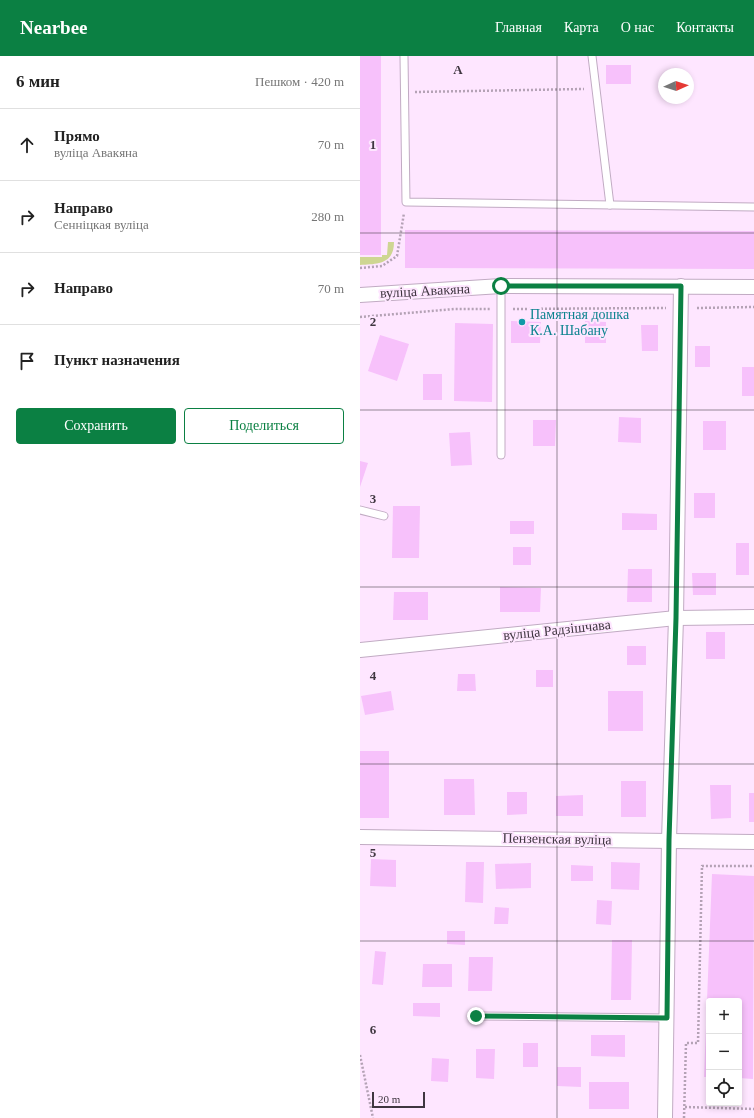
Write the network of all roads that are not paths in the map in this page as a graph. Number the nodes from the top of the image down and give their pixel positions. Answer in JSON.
{"nodes":[{"id":1,"x":404,"y":56,"type":"edge"},
{"id":2,"x":592,"y":56,"type":"edge"},
{"id":3,"x":610,"y":205,"type":"junction"},
{"id":4,"x":754,"y":207,"type":"edge"},
{"id":5,"x":501,"y":286,"type":"junction"},
{"id":6,"x":681,"y":286,"type":"junction"},
{"id":7,"x":754,"y":287,"type":"edge"},
{"id":8,"x":360,"y":295,"type":"edge"},
{"id":9,"x":501,"y":455,"type":"dead end"},
{"id":10,"x":360,"y":510,"type":"edge"},
{"id":11,"x":384,"y":516,"type":"dead end"},
{"id":12,"x":754,"y":617,"type":"edge"},
{"id":13,"x":676,"y":618,"type":"junction"},
{"id":14,"x":362,"y":646,"type":"edge"},
{"id":15,"x":360,"y":837,"type":"edge"},
{"id":16,"x":669,"y":840,"type":"junction"},
{"id":17,"x":754,"y":842,"type":"edge"},
{"id":18,"x":476,"y":1016,"type":"dead end"},
{"id":19,"x":667,"y":1018,"type":"junction"},
{"id":20,"x":665,"y":1118,"type":"edge"}],
"edges":[{"from":1,"to":3,"type":"lane"},
{"from":2,"to":3,"type":"lane"},
{"from":3,"to":4,"type":"lane"},
{"from":5,"to":6,"type":"street","name":"вуліца Авакяна"},
{"from":5,"to":8,"type":"street","name":"вуліца Авакяна"},
{"from":5,"to":9,"type":"lane"},
{"from":6,"to":7,"type":"street","name":"вуліца Авакяна"},
{"from":6,"to":13,"type":"street"},
{"from":10,"to":11,"type":"lane"},
{"from":12,"to":13,"type":"street","name":"вуліца Радзішчава"},
{"from":13,"to":14,"type":"street","name":"вуліца Радзішчава"},
{"from":13,"to":16,"type":"street"},
{"from":15,"to":16,"type":"street","name":"Пензенская вуліца"},
{"from":16,"to":17,"type":"street","name":"Пензенская вуліца"},
{"from":16,"to":19,"type":"street"},
{"from":18,"to":19,"type":"lane"},
{"from":19,"to":20,"type":"street"}]}
